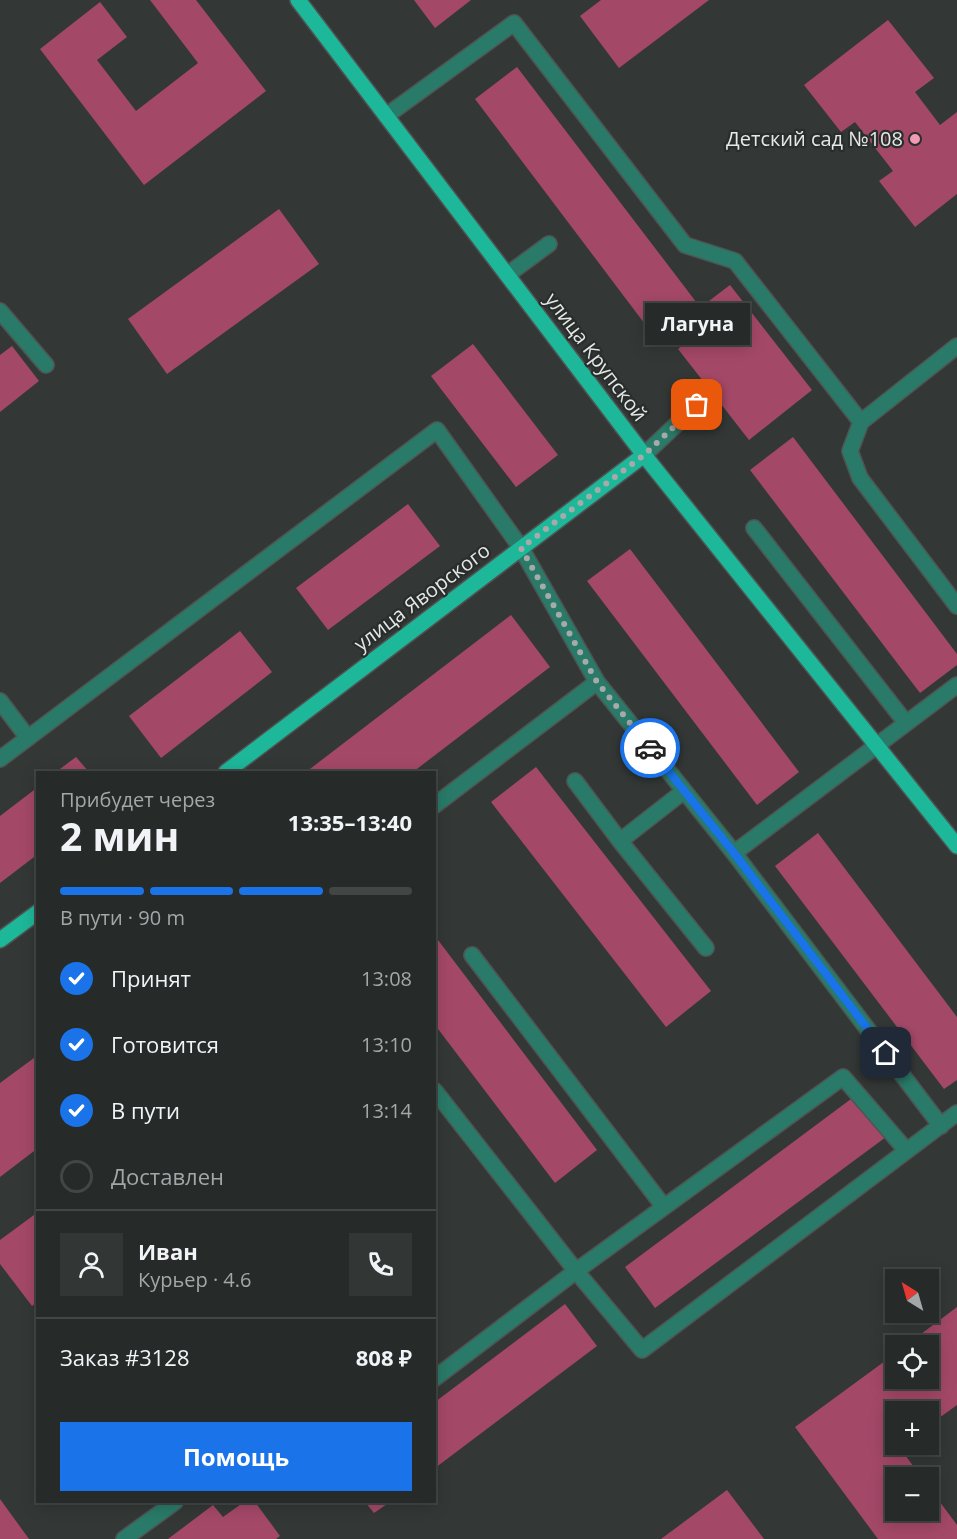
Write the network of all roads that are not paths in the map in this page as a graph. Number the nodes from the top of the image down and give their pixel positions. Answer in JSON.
{"nodes":[{"id":1,"x":298,"y":0,"type":"edge"},
{"id":2,"x":386,"y":116,"type":"junction"},
{"id":3,"x":549,"y":244,"type":"dead end"},
{"id":4,"x":507,"y":275,"type":"junction"},
{"id":5,"x":0,"y":311,"type":"edge"},
{"id":6,"x":957,"y":346,"type":"edge"},
{"id":7,"x":46,"y":365,"type":"dead end"},
{"id":8,"x":697,"y":405,"type":"dead end"},
{"id":9,"x":861,"y":422,"type":"junction"},
{"id":10,"x":644,"y":455,"type":"junction"},
{"id":11,"x":754,"y":528,"type":"dead end"},
{"id":12,"x":521,"y":548,"type":"junction"},
{"id":13,"x":957,"y":606,"type":"edge"},
{"id":14,"x":597,"y":682,"type":"junction"},
{"id":15,"x":957,"y":685,"type":"edge"},
{"id":16,"x":0,"y":701,"type":"edge"},
{"id":17,"x":906,"y":723,"type":"junction"},
{"id":18,"x":28,"y":738,"type":"junction"},
{"id":19,"x":876,"y":746,"type":"junction"},
{"id":20,"x":0,"y":759,"type":"edge"},
{"id":21,"x":227,"y":771,"type":"edge"},
{"id":22,"x":574,"y":782,"type":"dead end"},
{"id":23,"x":684,"y":791,"type":"junction"},
{"id":24,"x":436,"y":804,"type":"edge"},
{"id":25,"x":620,"y":841,"type":"junction"},
{"id":26,"x":957,"y":846,"type":"edge"},
{"id":27,"x":734,"y":853,"type":"junction"},
{"id":28,"x":36,"y":913,"type":"edge"},
{"id":29,"x":0,"y":940,"type":"edge"},
{"id":30,"x":705,"y":948,"type":"dead end"},
{"id":31,"x":472,"y":955,"type":"dead end"},
{"id":32,"x":436,"y":1092,"type":"edge"},
{"id":33,"x":957,"y":1113,"type":"edge"},
{"id":34,"x":941,"y":1126,"type":"junction"},
{"id":35,"x":906,"y":1150,"type":"junction"},
{"id":36,"x":664,"y":1207,"type":"junction"},
{"id":37,"x":576,"y":1271,"type":"junction"},
{"id":38,"x":436,"y":1377,"type":"edge"},
{"id":39,"x":174,"y":1503,"type":"edge"},
{"id":40,"x":124,"y":1539,"type":"edge"}],
"edges":[{"from":1,"to":2,"type":"main road","name":"улица Крупской"},
{"from":2,"to":4,"type":"main road","name":"улица Крупской"},
{"from":2,"to":9,"type":"lane"},
{"from":3,"to":4,"type":"lane"},
{"from":4,"to":10,"type":"main road","name":"улица Крупской"},
{"from":5,"to":7,"type":"lane"},
{"from":6,"to":9,"type":"lane"},
{"from":8,"to":10,"type":"lane"},
{"from":9,"to":13,"type":"lane"},
{"from":10,"to":12,"type":"main road","name":"улица Яворского"},
{"from":10,"to":19,"type":"main road","name":"улица Крупской"},
{"from":11,"to":17,"type":"lane"},
{"from":12,"to":14,"type":"lane"},
{"from":12,"to":18,"type":"lane"},
{"from":12,"to":21,"type":"main road","name":"улица Яворского"},
{"from":14,"to":23,"type":"lane"},
{"from":14,"to":24,"type":"lane"},
{"from":15,"to":17,"type":"lane"},
{"from":16,"to":18,"type":"lane"},
{"from":17,"to":19,"type":"lane"},
{"from":18,"to":20,"type":"lane"},
{"from":19,"to":26,"type":"main road","name":"улица Крупской"},
{"from":19,"to":27,"type":"lane"},
{"from":22,"to":25,"type":"lane"},
{"from":23,"to":25,"type":"lane"},
{"from":23,"to":27,"type":"lane"},
{"from":25,"to":30,"type":"lane"},
{"from":27,"to":34,"type":"lane"},
{"from":28,"to":29,"type":"main road"},
{"from":31,"to":36,"type":"lane"},
{"from":32,"to":37,"type":"lane"},
{"from":33,"to":34,"type":"lane"},
{"from":34,"to":35,"type":"lane"},
{"from":35,"to":36,"type":"lane"},
{"from":35,"to":37,"type":"lane"},
{"from":36,"to":37,"type":"lane"},
{"from":37,"to":38,"type":"lane"},
{"from":39,"to":40,"type":"lane"}]}
